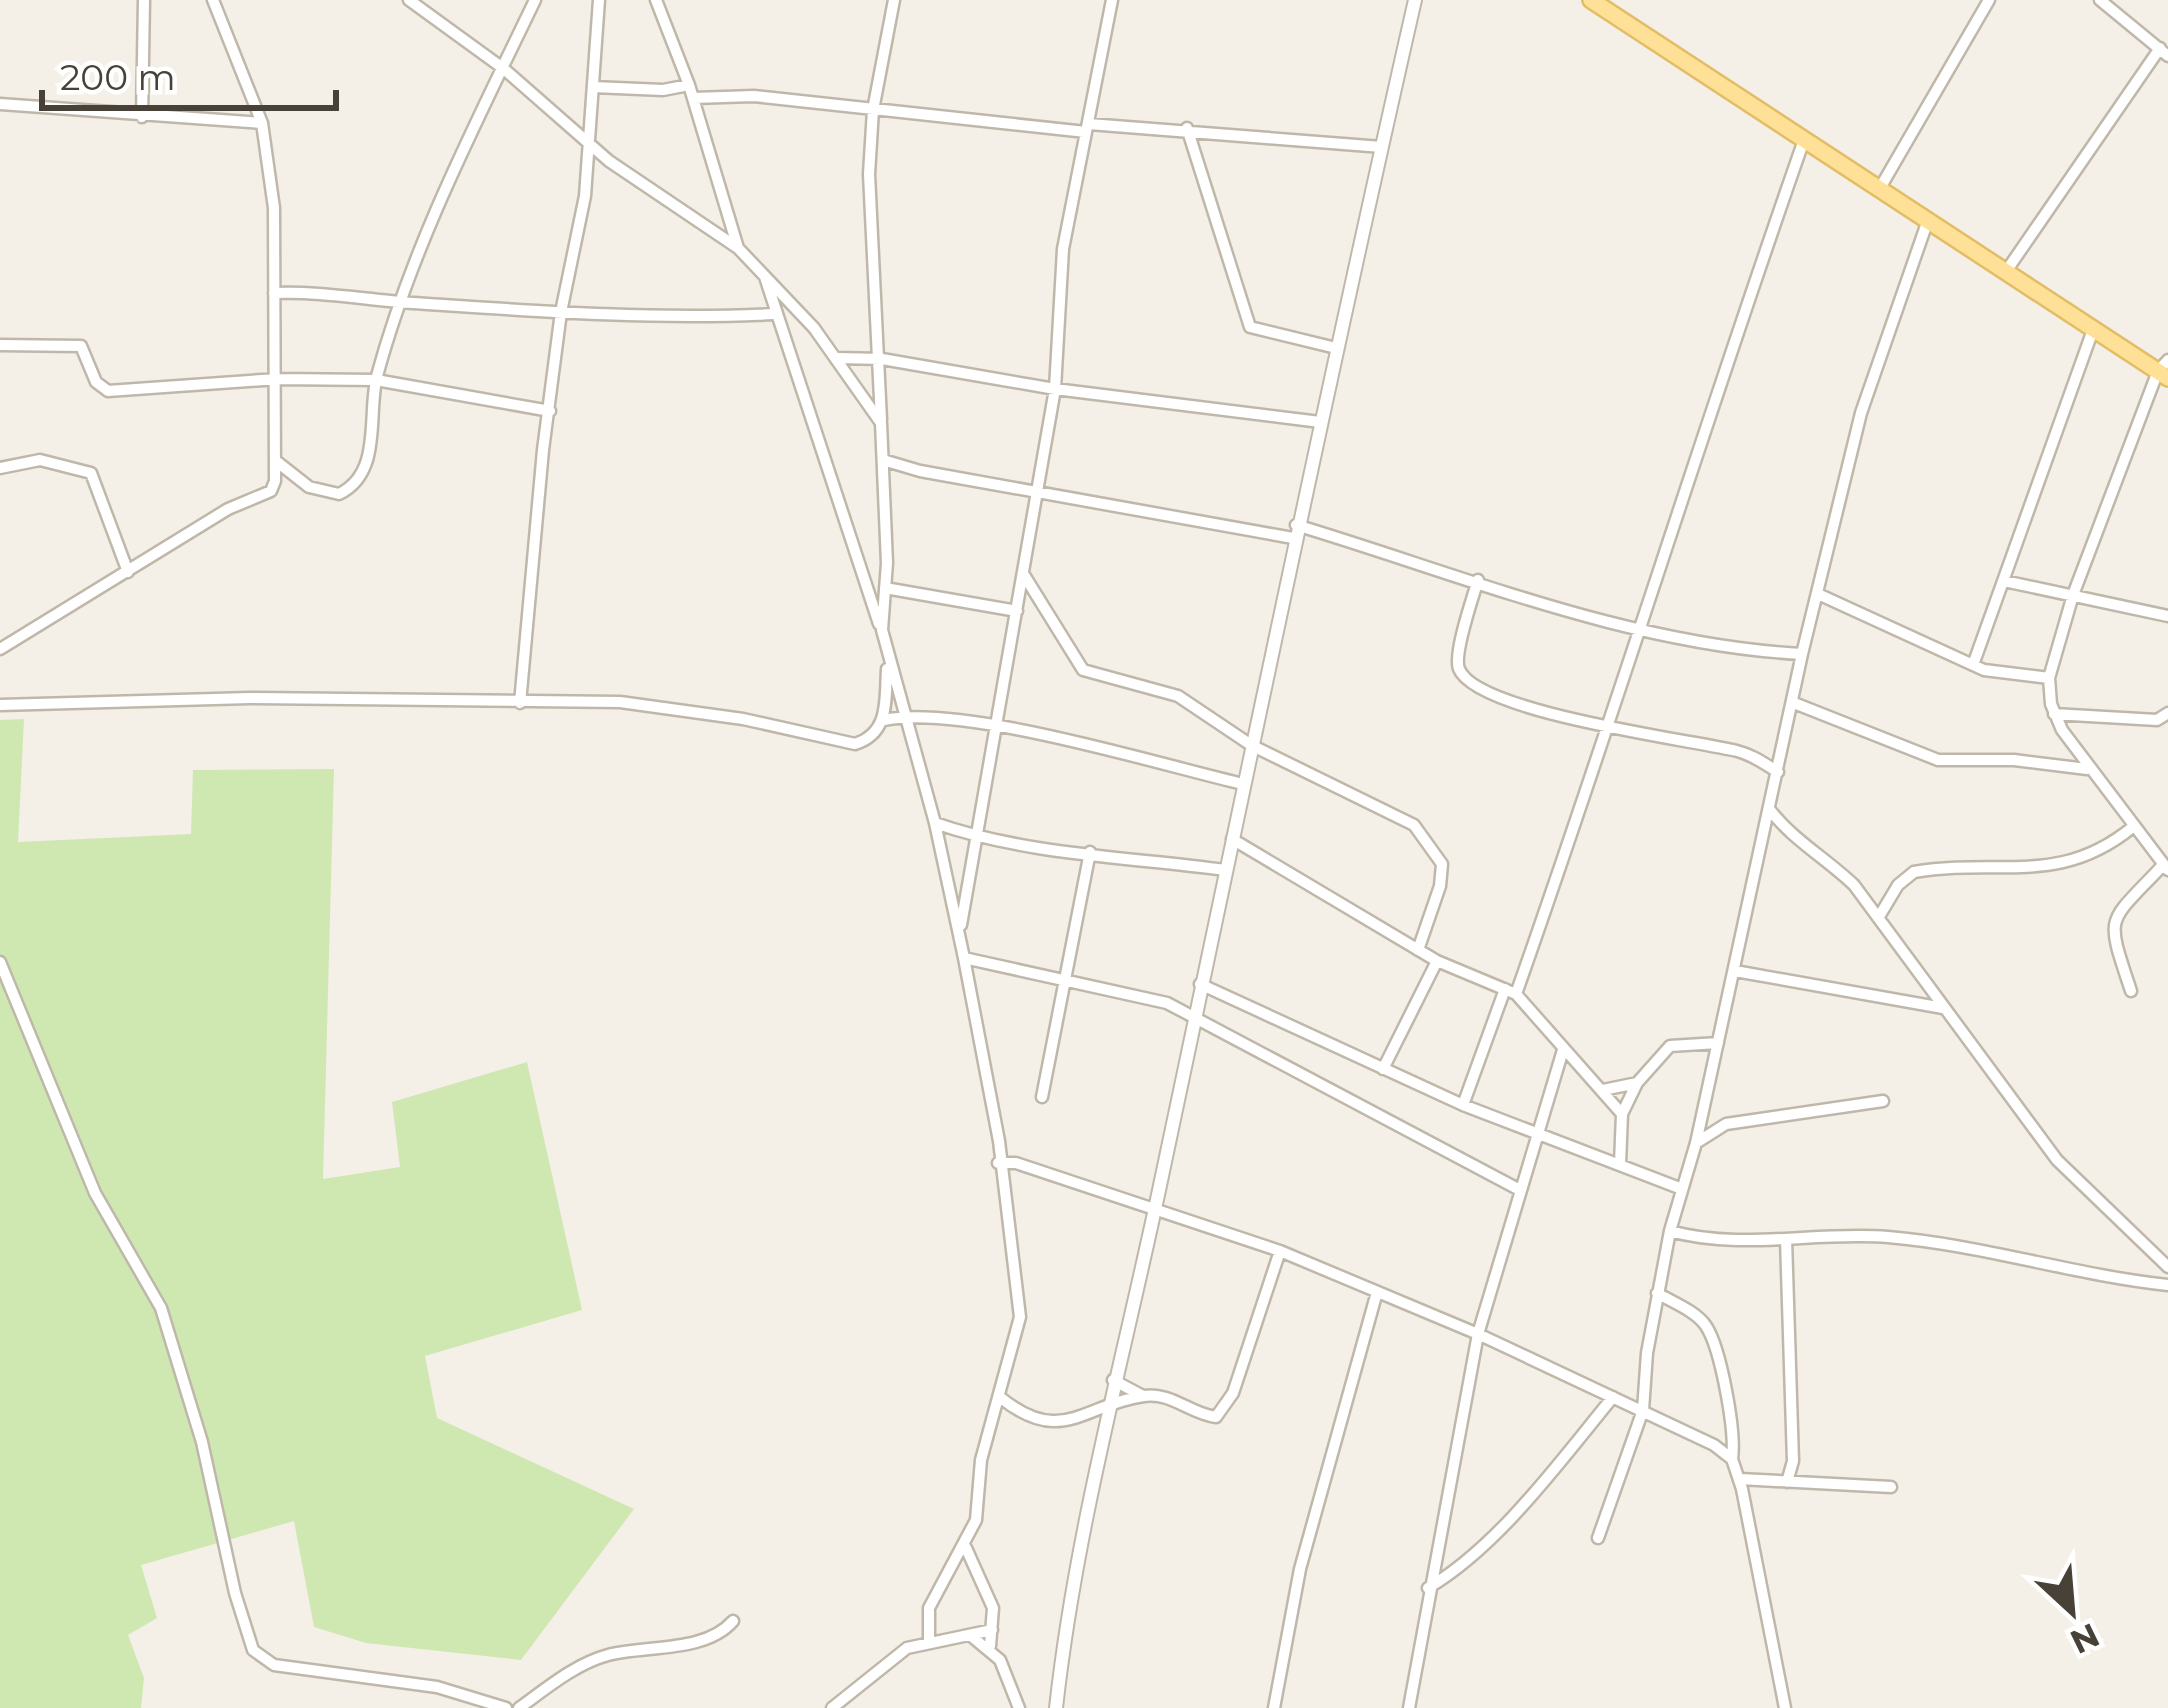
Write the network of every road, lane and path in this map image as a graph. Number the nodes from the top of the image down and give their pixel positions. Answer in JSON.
{"nodes":[{"id":1,"x":144,"y":0,"type":"edge"},
{"id":2,"x":213,"y":0,"type":"edge"},
{"id":3,"x":409,"y":0,"type":"edge"},
{"id":4,"x":535,"y":0,"type":"edge"},
{"id":5,"x":598,"y":0,"type":"edge"},
{"id":6,"x":656,"y":0,"type":"edge"},
{"id":7,"x":894,"y":0,"type":"edge"},
{"id":8,"x":1112,"y":0,"type":"edge"},
{"id":9,"x":1415,"y":0,"type":"edge"},
{"id":10,"x":1592,"y":0,"type":"edge"},
{"id":11,"x":1989,"y":0,"type":"edge"},
{"id":12,"x":2100,"y":0,"type":"edge"},
{"id":13,"x":2164,"y":52,"type":"edge"},
{"id":14,"x":504,"y":69,"type":"junction"},
{"id":15,"x":593,"y":87,"type":"junction"},
{"id":16,"x":691,"y":92,"type":"junction"},
{"id":17,"x":0,"y":104,"type":"edge"},
{"id":18,"x":873,"y":110,"type":"junction"},
{"id":19,"x":142,"y":117,"type":"junction"},
{"id":20,"x":256,"y":125,"type":"junction"},
{"id":21,"x":1088,"y":128,"type":"junction"},
{"id":22,"x":1186,"y":128,"type":"junction"},
{"id":23,"x":1804,"y":140,"type":"junction"},
{"id":24,"x":589,"y":143,"type":"junction"},
{"id":25,"x":1382,"y":147,"type":"junction"},
{"id":26,"x":1880,"y":188,"type":"junction"},
{"id":27,"x":1928,"y":220,"type":"junction"},
{"id":28,"x":738,"y":248,"type":"junction"},
{"id":29,"x":2007,"y":270,"type":"junction"},
{"id":30,"x":764,"y":274,"type":"junction"},
{"id":31,"x":274,"y":293,"type":"junction"},
{"id":32,"x":404,"y":303,"type":"junction"},
{"id":33,"x":561,"y":313,"type":"junction"},
{"id":34,"x":773,"y":314,"type":"junction"},
{"id":35,"x":2094,"y":327,"type":"junction"},
{"id":36,"x":0,"y":345,"type":"edge"},
{"id":37,"x":1336,"y":348,"type":"junction"},
{"id":38,"x":838,"y":358,"type":"junction"},
{"id":39,"x":882,"y":359,"type":"junction"},
{"id":40,"x":2165,"y":369,"type":"edge"},
{"id":41,"x":277,"y":379,"type":"junction"},
{"id":42,"x":376,"y":380,"type":"junction"},
{"id":43,"x":1054,"y":389,"type":"junction"},
{"id":44,"x":550,"y":411,"type":"junction"},
{"id":45,"x":1320,"y":422,"type":"junction"},
{"id":46,"x":881,"y":423,"type":"junction"},
{"id":47,"x":884,"y":460,"type":"junction"},
{"id":48,"x":276,"y":461,"type":"junction"},
{"id":49,"x":0,"y":468,"type":"edge"},
{"id":50,"x":1037,"y":490,"type":"junction"},
{"id":51,"x":1295,"y":531,"type":"junction"},
{"id":52,"x":128,"y":572,"type":"junction"},
{"id":53,"x":1023,"y":574,"type":"junction"},
{"id":54,"x":1478,"y":580,"type":"junction"},
{"id":55,"x":2003,"y":580,"type":"junction"},
{"id":56,"x":885,"y":589,"type":"junction"},
{"id":57,"x":1818,"y":594,"type":"junction"},
{"id":58,"x":2073,"y":595,"type":"junction"},
{"id":59,"x":1017,"y":611,"type":"junction"},
{"id":60,"x":2168,"y":616,"type":"edge"},
{"id":61,"x":881,"y":630,"type":"junction"},
{"id":62,"x":1639,"y":631,"type":"junction"},
{"id":63,"x":0,"y":649,"type":"edge"},
{"id":64,"x":1802,"y":654,"type":"junction"},
{"id":65,"x":888,"y":660,"type":"junction"},
{"id":66,"x":1973,"y":665,"type":"junction"},
{"id":67,"x":2049,"y":678,"type":"junction"},
{"id":68,"x":526,"y":680,"type":"junction"},
{"id":69,"x":540,"y":702,"type":"junction"},
{"id":70,"x":520,"y":703,"type":"junction"},
{"id":71,"x":1794,"y":703,"type":"junction"},
{"id":72,"x":0,"y":705,"type":"edge"},
{"id":73,"x":2168,"y":713,"type":"edge"},
{"id":74,"x":2054,"y":714,"type":"junction"},
{"id":75,"x":906,"y":716,"type":"junction"},
{"id":76,"x":884,"y":720,"type":"junction"},
{"id":77,"x":997,"y":727,"type":"junction"},
{"id":78,"x":1607,"y":731,"type":"junction"},
{"id":79,"x":1251,"y":745,"type":"junction"},
{"id":80,"x":2087,"y":770,"type":"junction"},
{"id":81,"x":1778,"y":772,"type":"junction"},
{"id":82,"x":1243,"y":784,"type":"junction"},
{"id":83,"x":1770,"y":811,"type":"junction"},
{"id":84,"x":934,"y":823,"type":"junction"},
{"id":85,"x":2134,"y":826,"type":"junction"},
{"id":86,"x":1785,"y":830,"type":"junction"},
{"id":87,"x":975,"y":837,"type":"junction"},
{"id":88,"x":1232,"y":839,"type":"junction"},
{"id":89,"x":1763,"y":842,"type":"junction"},
{"id":90,"x":1090,"y":852,"type":"junction"},
{"id":91,"x":2166,"y":868,"type":"edge"},
{"id":92,"x":1225,"y":870,"type":"junction"},
{"id":93,"x":1880,"y":915,"type":"junction"},
{"id":94,"x":960,"y":935,"type":"junction"},
{"id":95,"x":1418,"y":950,"type":"junction"},
{"id":96,"x":964,"y":958,"type":"junction"},
{"id":97,"x":1437,"y":961,"type":"junction"},
{"id":98,"x":0,"y":962,"type":"edge"},
{"id":99,"x":1735,"y":971,"type":"junction"},
{"id":100,"x":1066,"y":978,"type":"junction"},
{"id":101,"x":1200,"y":984,"type":"junction"},
{"id":102,"x":1510,"y":991,"type":"junction"},
{"id":103,"x":2132,"y":991,"type":"dead end"},
{"id":104,"x":1943,"y":1008,"type":"junction"},
{"id":105,"x":1193,"y":1021,"type":"junction"},
{"id":106,"x":1718,"y":1043,"type":"junction"},
{"id":107,"x":1564,"y":1050,"type":"junction"},
{"id":108,"x":1383,"y":1069,"type":"junction"},
{"id":109,"x":1637,"y":1083,"type":"junction"},
{"id":110,"x":1603,"y":1090,"type":"junction"},
{"id":111,"x":1042,"y":1096,"type":"dead end"},
{"id":112,"x":1883,"y":1101,"type":"dead end"},
{"id":113,"x":1463,"y":1105,"type":"junction"},
{"id":114,"x":1622,"y":1114,"type":"junction"},
{"id":115,"x":1537,"y":1134,"type":"junction"},
{"id":116,"x":1000,"y":1141,"type":"junction"},
{"id":117,"x":1696,"y":1142,"type":"junction"},
{"id":118,"x":998,"y":1163,"type":"junction"},
{"id":119,"x":1016,"y":1163,"type":"junction"},
{"id":120,"x":1620,"y":1164,"type":"junction"},
{"id":121,"x":1519,"y":1189,"type":"junction"},
{"id":122,"x":1682,"y":1189,"type":"junction"},
{"id":123,"x":1154,"y":1208,"type":"junction"},
{"id":124,"x":1670,"y":1231,"type":"junction"},
{"id":125,"x":1786,"y":1239,"type":"junction"},
{"id":126,"x":1280,"y":1251,"type":"junction"},
{"id":127,"x":2168,"y":1267,"type":"edge"},
{"id":128,"x":2168,"y":1285,"type":"edge"},
{"id":129,"x":1377,"y":1292,"type":"junction"},
{"id":130,"x":1657,"y":1293,"type":"junction"},
{"id":131,"x":1478,"y":1334,"type":"junction"},
{"id":132,"x":1113,"y":1379,"type":"junction"},
{"id":133,"x":1144,"y":1396,"type":"junction"},
{"id":134,"x":1613,"y":1397,"type":"junction"},
{"id":135,"x":1001,"y":1398,"type":"junction"},
{"id":136,"x":1108,"y":1407,"type":"junction"},
{"id":137,"x":1643,"y":1410,"type":"junction"},
{"id":138,"x":1732,"y":1459,"type":"junction"},
{"id":139,"x":1739,"y":1479,"type":"junction"},
{"id":140,"x":1787,"y":1482,"type":"junction"},
{"id":141,"x":1891,"y":1487,"type":"dead end"},
{"id":142,"x":1598,"y":1538,"type":"dead end"},
{"id":143,"x":966,"y":1548,"type":"junction"},
{"id":144,"x":1429,"y":1588,"type":"junction"},
{"id":145,"x":733,"y":1621,"type":"dead end"},
{"id":146,"x":992,"y":1630,"type":"junction"},
{"id":147,"x":970,"y":1635,"type":"junction"},
{"id":148,"x":929,"y":1640,"type":"junction"},
{"id":149,"x":990,"y":1646,"type":"junction"},
{"id":150,"x":464,"y":1701,"type":"edge"},
{"id":151,"x":506,"y":1708,"type":"edge"},
{"id":152,"x":519,"y":1708,"type":"edge"},
{"id":153,"x":832,"y":1708,"type":"edge"},
{"id":154,"x":1019,"y":1708,"type":"edge"},
{"id":155,"x":1056,"y":1708,"type":"edge"},
{"id":156,"x":1274,"y":1708,"type":"edge"},
{"id":157,"x":1408,"y":1708,"type":"edge"},
{"id":158,"x":1785,"y":1708,"type":"edge"}],
"edges":[{"from":1,"to":19,"type":"street"},
{"from":2,"to":20,"type":"street"},
{"from":3,"to":14,"type":"street"},
{"from":4,"to":14,"type":"street"},
{"from":5,"to":15,"type":"street"},
{"from":6,"to":16,"type":"street"},
{"from":7,"to":18,"type":"street"},
{"from":8,"to":21,"type":"street"},
{"from":9,"to":25,"type":"street"},
{"from":10,"to":23,"type":"main road"},
{"from":11,"to":26,"type":"street"},
{"from":12,"to":13,"type":"street"},
{"from":13,"to":29,"type":"street"},
{"from":14,"to":24,"type":"street"},
{"from":14,"to":32,"type":"street"},
{"from":15,"to":16,"type":"street"},
{"from":15,"to":24,"type":"street"},
{"from":16,"to":18,"type":"street"},
{"from":16,"to":28,"type":"street"},
{"from":17,"to":19,"type":"street"},
{"from":18,"to":21,"type":"street"},
{"from":18,"to":39,"type":"street"},
{"from":19,"to":20,"type":"street"},
{"from":20,"to":31,"type":"street"},
{"from":21,"to":22,"type":"street"},
{"from":21,"to":43,"type":"street"},
{"from":22,"to":25,"type":"street"},
{"from":22,"to":37,"type":"street"},
{"from":23,"to":26,"type":"main road"},
{"from":23,"to":62,"type":"street"},
{"from":24,"to":28,"type":"street"},
{"from":24,"to":33,"type":"street"},
{"from":25,"to":37,"type":"street"},
{"from":26,"to":27,"type":"main road"},
{"from":27,"to":29,"type":"main road"},
{"from":27,"to":57,"type":"street"},
{"from":28,"to":30,"type":"street"},
{"from":29,"to":35,"type":"main road"},
{"from":30,"to":34,"type":"street"},
{"from":30,"to":38,"type":"street"},
{"from":31,"to":32,"type":"street"},
{"from":31,"to":41,"type":"street"},
{"from":32,"to":33,"type":"street"},
{"from":32,"to":42,"type":"street"},
{"from":33,"to":34,"type":"street"},
{"from":33,"to":44,"type":"street"},
{"from":34,"to":61,"type":"street"},
{"from":35,"to":40,"type":"main road"},
{"from":35,"to":55,"type":"street"},
{"from":36,"to":41,"type":"street"},
{"from":37,"to":45,"type":"street"},
{"from":38,"to":39,"type":"street"},
{"from":38,"to":46,"type":"street"},
{"from":39,"to":43,"type":"street"},
{"from":39,"to":46,"type":"street"},
{"from":40,"to":58,"type":"street"},
{"from":41,"to":42,"type":"street"},
{"from":41,"to":48,"type":"street"},
{"from":42,"to":44,"type":"street"},
{"from":42,"to":48,"type":"street"},
{"from":43,"to":45,"type":"street"},
{"from":43,"to":50,"type":"street"},
{"from":44,"to":68,"type":"street"},
{"from":45,"to":51,"type":"street"},
{"from":46,"to":47,"type":"street"},
{"from":47,"to":50,"type":"street"},
{"from":47,"to":56,"type":"street"},
{"from":48,"to":52,"type":"street"},
{"from":49,"to":52,"type":"street"},
{"from":50,"to":51,"type":"street"},
{"from":50,"to":53,"type":"street"},
{"from":51,"to":54,"type":"street"},
{"from":51,"to":79,"type":"street"},
{"from":52,"to":63,"type":"street"},
{"from":53,"to":59,"type":"street"},
{"from":53,"to":79,"type":"street"},
{"from":54,"to":62,"type":"street"},
{"from":54,"to":78,"type":"street"},
{"from":55,"to":58,"type":"street"},
{"from":55,"to":66,"type":"street"},
{"from":56,"to":59,"type":"street"},
{"from":56,"to":61,"type":"street"},
{"from":57,"to":64,"type":"street"},
{"from":57,"to":66,"type":"street"},
{"from":58,"to":60,"type":"street"},
{"from":58,"to":67,"type":"street"},
{"from":59,"to":77,"type":"street"},
{"from":61,"to":65,"type":"street"},
{"from":62,"to":64,"type":"street"},
{"from":62,"to":78,"type":"street"},
{"from":64,"to":71,"type":"street"},
{"from":65,"to":75,"type":"street"},
{"from":65,"to":76,"type":"street"},
{"from":66,"to":67,"type":"street"},
{"from":67,"to":74,"type":"street"},
{"from":68,"to":69,"type":"street"},
{"from":68,"to":70,"type":"street"},
{"from":69,"to":70,"type":"street"},
{"from":69,"to":76,"type":"street"},
{"from":70,"to":72,"type":"street"},
{"from":71,"to":80,"type":"street"},
{"from":71,"to":81,"type":"street"},
{"from":73,"to":74,"type":"street"},
{"from":74,"to":80,"type":"street"},
{"from":75,"to":76,"type":"street"},
{"from":75,"to":77,"type":"street"},
{"from":75,"to":84,"type":"street"},
{"from":77,"to":82,"type":"street"},
{"from":77,"to":87,"type":"street"},
{"from":78,"to":81,"type":"street"},
{"from":78,"to":102,"type":"street"},
{"from":79,"to":82,"type":"street"},
{"from":79,"to":95,"type":"street"},
{"from":80,"to":85,"type":"street"},
{"from":81,"to":83,"type":"street"},
{"from":82,"to":88,"type":"street"},
{"from":83,"to":86,"type":"street"},
{"from":83,"to":89,"type":"street"},
{"from":84,"to":87,"type":"street"},
{"from":84,"to":94,"type":"street"},
{"from":85,"to":91,"type":"street"},
{"from":85,"to":93,"type":"street"},
{"from":86,"to":89,"type":"street"},
{"from":86,"to":93,"type":"street"},
{"from":87,"to":90,"type":"street"},
{"from":87,"to":94,"type":"street"},
{"from":88,"to":92,"type":"street"},
{"from":88,"to":95,"type":"street"},
{"from":89,"to":99,"type":"street"},
{"from":90,"to":92,"type":"street"},
{"from":90,"to":100,"type":"street"},
{"from":91,"to":103,"type":"street"},
{"from":92,"to":101,"type":"street"},
{"from":93,"to":104,"type":"street"},
{"from":94,"to":96,"type":"street"},
{"from":95,"to":97,"type":"street"},
{"from":96,"to":100,"type":"street"},
{"from":96,"to":116,"type":"street"},
{"from":97,"to":102,"type":"street"},
{"from":97,"to":108,"type":"street"},
{"from":98,"to":150,"type":"street"},
{"from":99,"to":104,"type":"street"},
{"from":99,"to":106,"type":"street"},
{"from":100,"to":105,"type":"street"},
{"from":100,"to":111,"type":"street"},
{"from":101,"to":105,"type":"street"},
{"from":101,"to":108,"type":"street"},
{"from":102,"to":107,"type":"street"},
{"from":102,"to":113,"type":"street"},
{"from":104,"to":127,"type":"street"},
{"from":105,"to":121,"type":"street"},
{"from":105,"to":123,"type":"street"},
{"from":106,"to":109,"type":"street"},
{"from":106,"to":117,"type":"street"},
{"from":107,"to":110,"type":"street"},
{"from":107,"to":115,"type":"street"},
{"from":108,"to":113,"type":"street"},
{"from":109,"to":110,"type":"street"},
{"from":109,"to":114,"type":"street"},
{"from":110,"to":114,"type":"street"},
{"from":112,"to":117,"type":"street"},
{"from":113,"to":115,"type":"street"},
{"from":114,"to":120,"type":"street"},
{"from":115,"to":120,"type":"street"},
{"from":115,"to":121,"type":"street"},
{"from":116,"to":118,"type":"street"},
{"from":116,"to":119,"type":"street"},
{"from":117,"to":122,"type":"street"},
{"from":118,"to":119,"type":"street"},
{"from":118,"to":135,"type":"street"},
{"from":119,"to":123,"type":"street"},
{"from":120,"to":122,"type":"street"},
{"from":121,"to":131,"type":"street"},
{"from":122,"to":124,"type":"street"},
{"from":123,"to":126,"type":"street"},
{"from":123,"to":132,"type":"street"},
{"from":124,"to":125,"type":"street"},
{"from":124,"to":130,"type":"street"},
{"from":125,"to":128,"type":"street"},
{"from":125,"to":140,"type":"street"},
{"from":126,"to":129,"type":"street"},
{"from":126,"to":133,"type":"street"},
{"from":129,"to":131,"type":"street"},
{"from":129,"to":156,"type":"street"},
{"from":130,"to":137,"type":"street"},
{"from":130,"to":138,"type":"street"},
{"from":131,"to":134,"type":"street"},
{"from":131,"to":144,"type":"street"},
{"from":132,"to":133,"type":"street"},
{"from":132,"to":136,"type":"street"},
{"from":133,"to":136,"type":"street"},
{"from":134,"to":137,"type":"street"},
{"from":134,"to":144,"type":"street"},
{"from":135,"to":136,"type":"street"},
{"from":135,"to":143,"type":"street"},
{"from":136,"to":155,"type":"street"},
{"from":137,"to":138,"type":"street"},
{"from":137,"to":142,"type":"street"},
{"from":138,"to":139,"type":"street"},
{"from":139,"to":140,"type":"street"},
{"from":139,"to":158,"type":"street"},
{"from":140,"to":141,"type":"street"},
{"from":143,"to":146,"type":"street"},
{"from":143,"to":148,"type":"street"},
{"from":144,"to":157,"type":"street"},
{"from":145,"to":152,"type":"street"},
{"from":146,"to":147,"type":"street"},
{"from":146,"to":149,"type":"street"},
{"from":147,"to":148,"type":"street"},
{"from":147,"to":149,"type":"street"},
{"from":148,"to":153,"type":"street"},
{"from":149,"to":154,"type":"street"},
{"from":150,"to":151,"type":"street"}]}
